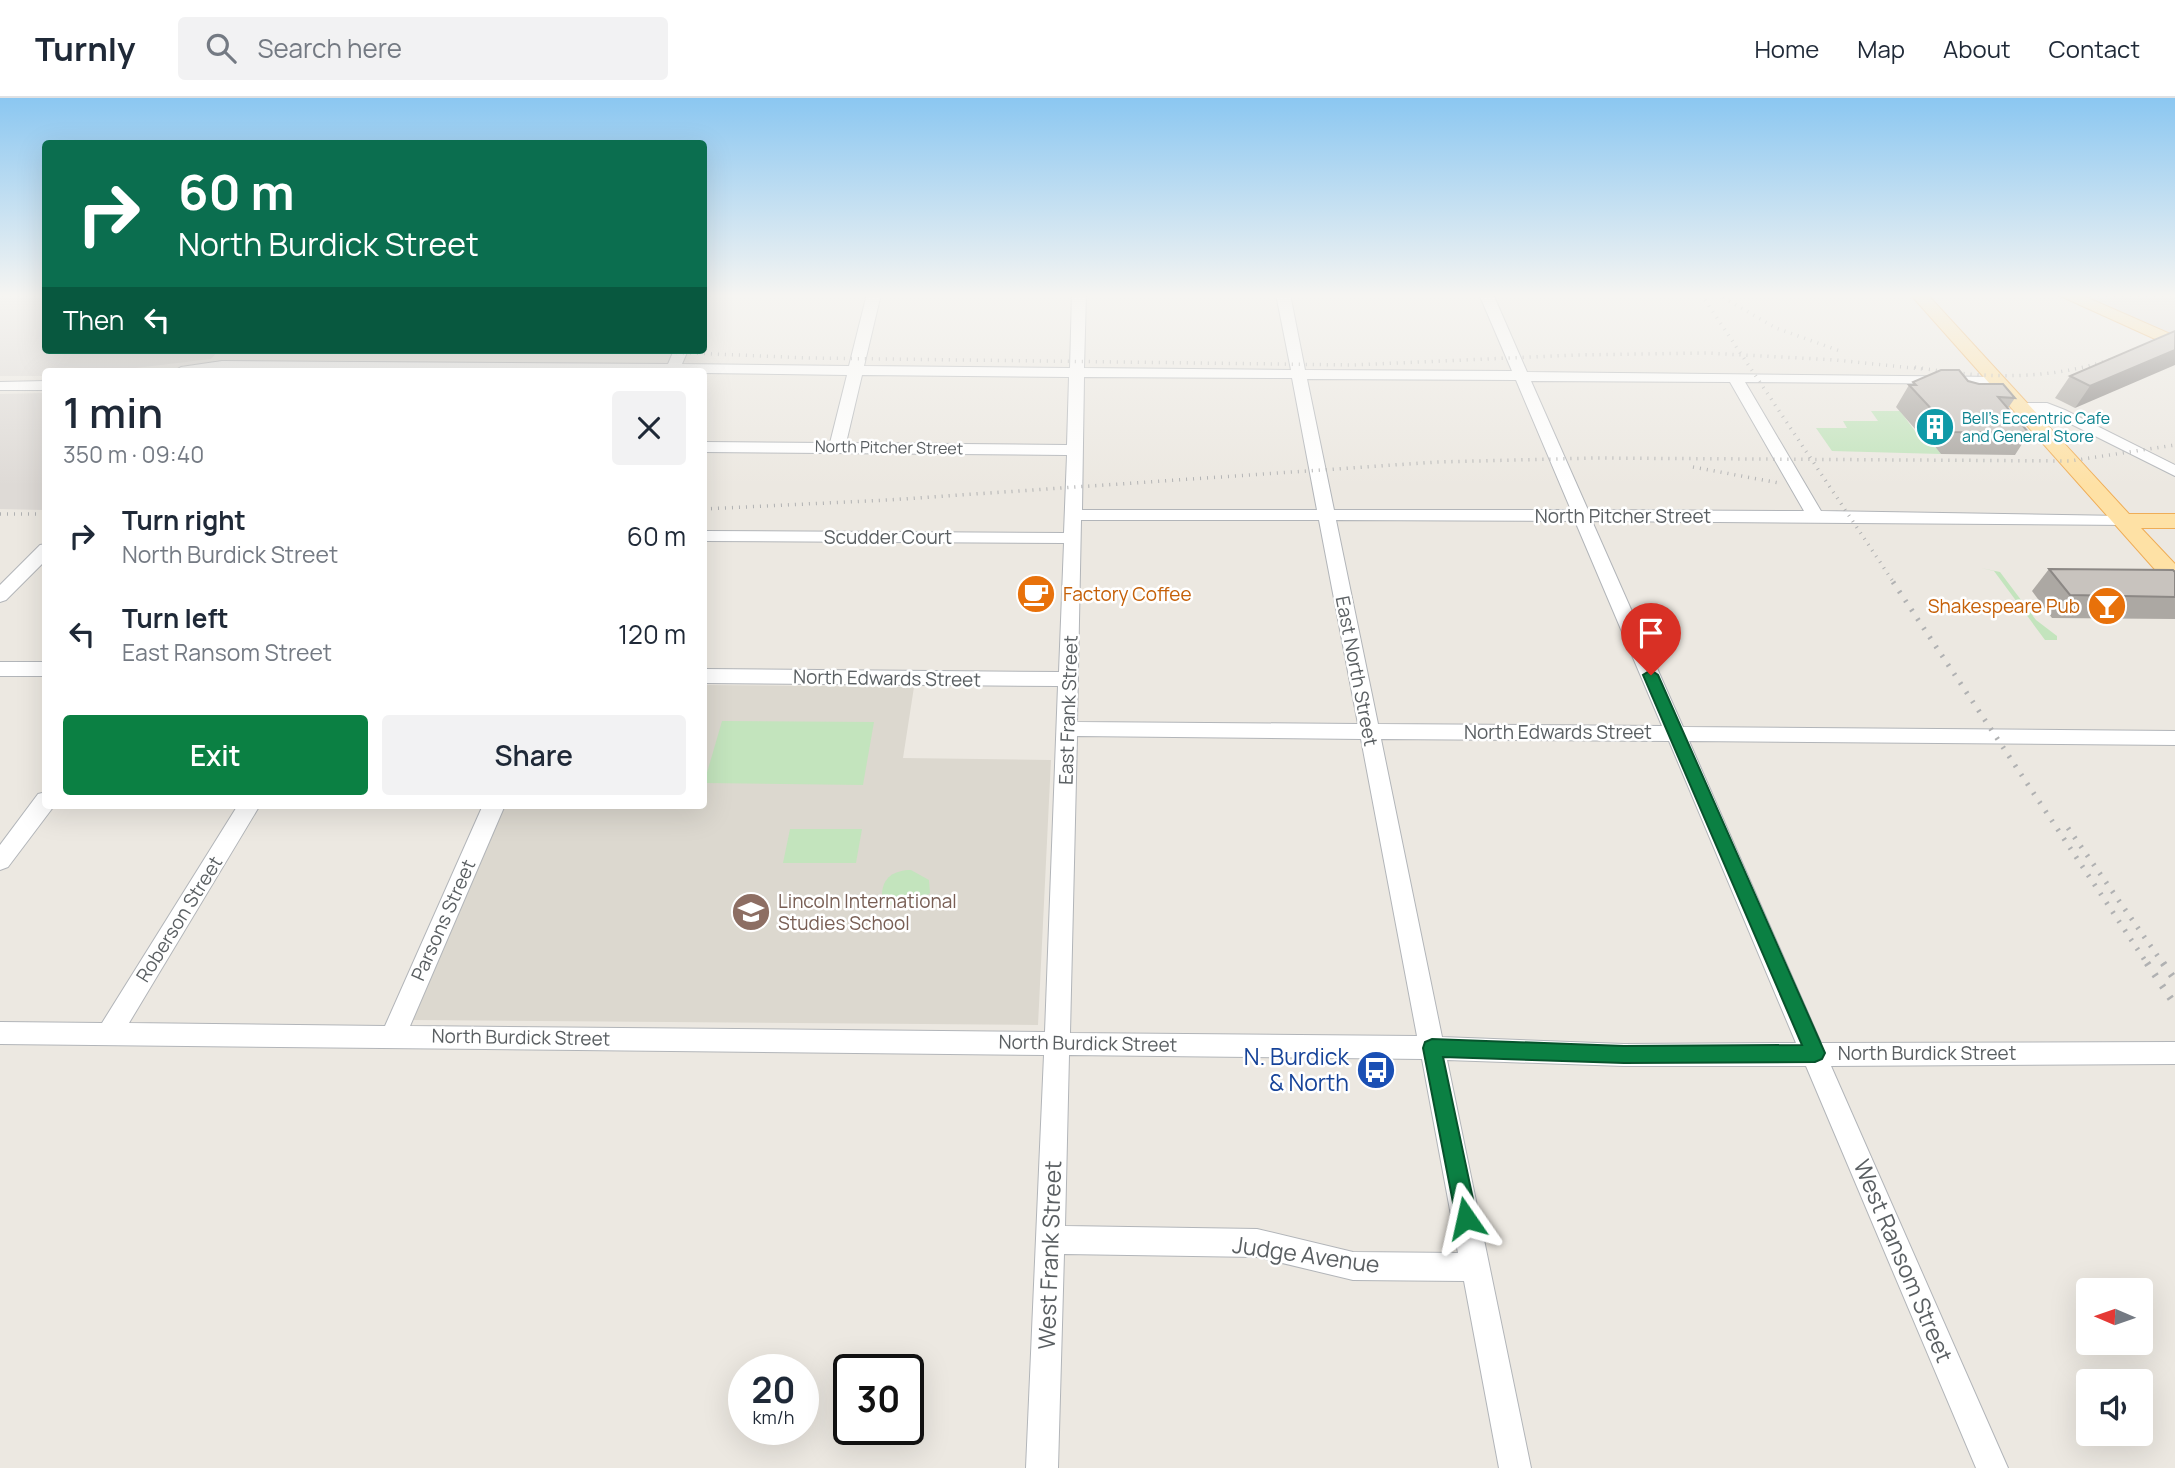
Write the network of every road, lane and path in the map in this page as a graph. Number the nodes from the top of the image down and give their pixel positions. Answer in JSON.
{"nodes":[{"id":1,"x":857,"y":358,"type":"edge"},
{"id":2,"x":1077,"y":358,"type":"edge"},
{"id":3,"x":1295,"y":358,"type":"edge"},
{"id":4,"x":1512,"y":358,"type":"edge"},
{"id":5,"x":1976,"y":358,"type":"edge"},
{"id":6,"x":707,"y":370,"type":"edge"},
{"id":7,"x":854,"y":370,"type":"junction"},
{"id":8,"x":1077,"y":372,"type":"junction"},
{"id":9,"x":1298,"y":373,"type":"junction"},
{"id":10,"x":1519,"y":376,"type":"junction"},
{"id":11,"x":1734,"y":377,"type":"junction"},
{"id":12,"x":1996,"y":380,"type":"junction"},
{"id":13,"x":42,"y":385,"type":"edge"},
{"id":14,"x":0,"y":386,"type":"edge"},
{"id":15,"x":2022,"y":408,"type":"junction"},
{"id":16,"x":836,"y":446,"type":"junction"},
{"id":17,"x":707,"y":447,"type":"edge"},
{"id":18,"x":1074,"y":450,"type":"junction"},
{"id":19,"x":2175,"y":471,"type":"edge"},
{"id":20,"x":1072,"y":515,"type":"junction"},
{"id":21,"x":1327,"y":516,"type":"junction"},
{"id":22,"x":1580,"y":516,"type":"junction"},
{"id":23,"x":1816,"y":516,"type":"junction"},
{"id":24,"x":2123,"y":521,"type":"junction"},
{"id":25,"x":2175,"y":522,"type":"edge"},
{"id":26,"x":707,"y":536,"type":"edge"},
{"id":27,"x":1072,"y":538,"type":"junction"},
{"id":28,"x":42,"y":553,"type":"edge"},
{"id":29,"x":2175,"y":578,"type":"edge"},
{"id":30,"x":0,"y":596,"type":"edge"},
{"id":31,"x":0,"y":669,"type":"edge"},
{"id":32,"x":42,"y":669,"type":"edge"},
{"id":33,"x":707,"y":676,"type":"edge"},
{"id":34,"x":1070,"y":679,"type":"junction"},
{"id":35,"x":1067,"y":729,"type":"junction"},
{"id":36,"x":1368,"y":730,"type":"junction"},
{"id":37,"x":1676,"y":733,"type":"junction"},
{"id":38,"x":2175,"y":738,"type":"edge"},
{"id":39,"x":42,"y":805,"type":"edge"},
{"id":40,"x":247,"y":809,"type":"edge"},
{"id":41,"x":492,"y":809,"type":"edge"},
{"id":42,"x":0,"y":861,"type":"edge"},
{"id":43,"x":0,"y":1033,"type":"edge"},
{"id":44,"x":109,"y":1034,"type":"junction"},
{"id":45,"x":393,"y":1036,"type":"junction"},
{"id":46,"x":1058,"y":1043,"type":"junction"},
{"id":47,"x":1432,"y":1048,"type":"junction"},
{"id":48,"x":1815,"y":1053,"type":"junction"},
{"id":49,"x":2175,"y":1053,"type":"edge"},
{"id":50,"x":1052,"y":1240,"type":"junction"},
{"id":51,"x":1476,"y":1267,"type":"junction"},
{"id":52,"x":1042,"y":1468,"type":"edge"},
{"id":53,"x":1515,"y":1468,"type":"edge"},
{"id":54,"x":1992,"y":1468,"type":"edge"}],
"edges":[{"from":1,"to":7,"type":"street"},
{"from":2,"to":8,"type":"street","name":"East Frank Street"},
{"from":3,"to":9,"type":"street","name":"East North Street"},
{"from":4,"to":10,"type":"street","name":"West Ransom Street"},
{"from":5,"to":12,"type":"main road"},
{"from":6,"to":7,"type":"street"},
{"from":7,"to":8,"type":"street"},
{"from":7,"to":16,"type":"street"},
{"from":8,"to":9,"type":"street"},
{"from":8,"to":18,"type":"street","name":"East Frank Street"},
{"from":9,"to":10,"type":"street"},
{"from":9,"to":21,"type":"street","name":"East North Street"},
{"from":10,"to":11,"type":"street"},
{"from":10,"to":22,"type":"street","name":"West Ransom Street"},
{"from":11,"to":12,"type":"street"},
{"from":11,"to":23,"type":"street"},
{"from":12,"to":15,"type":"main road"},
{"from":13,"to":14,"type":"street"},
{"from":15,"to":19,"type":"street"},
{"from":15,"to":24,"type":"main road"},
{"from":16,"to":17,"type":"street","name":"North Pitcher Street"},
{"from":16,"to":18,"type":"street","name":"North Pitcher Street"},
{"from":18,"to":20,"type":"street","name":"East Frank Street"},
{"from":20,"to":21,"type":"street","name":"North Pitcher Street"},
{"from":20,"to":27,"type":"street","name":"East Frank Street"},
{"from":21,"to":22,"type":"street","name":"North Pitcher Street"},
{"from":21,"to":36,"type":"street","name":"East North Street"},
{"from":22,"to":23,"type":"street","name":"North Pitcher Street"},
{"from":22,"to":37,"type":"street","name":"West Ransom Street"},
{"from":23,"to":24,"type":"street","name":"North Pitcher Street"},
{"from":24,"to":25,"type":"main road","name":"North Pitcher Street"},
{"from":24,"to":29,"type":"main road"},
{"from":26,"to":27,"type":"street","name":"Scudder Court"},
{"from":27,"to":34,"type":"street","name":"East Frank Street"},
{"from":28,"to":30,"type":"street"},
{"from":31,"to":32,"type":"street"},
{"from":33,"to":34,"type":"street","name":"North Edwards Street"},
{"from":34,"to":35,"type":"street","name":"East Frank Street"},
{"from":35,"to":36,"type":"street","name":"North Edwards Street"},
{"from":35,"to":46,"type":"street","name":"East Frank Street"},
{"from":36,"to":37,"type":"street","name":"North Edwards Street"},
{"from":36,"to":47,"type":"street","name":"East North Street"},
{"from":37,"to":38,"type":"street","name":"North Edwards Street"},
{"from":37,"to":48,"type":"street","name":"West Ransom Street"},
{"from":39,"to":42,"type":"street"},
{"from":40,"to":44,"type":"street","name":"Roberson Street"},
{"from":41,"to":45,"type":"street","name":"Parsons Street"},
{"from":43,"to":44,"type":"street","name":"North Burdick Street"},
{"from":44,"to":45,"type":"street","name":"North Burdick Street"},
{"from":45,"to":46,"type":"street","name":"North Burdick Street"},
{"from":46,"to":47,"type":"street","name":"North Burdick Street"},
{"from":46,"to":50,"type":"street","name":"West Frank Street"},
{"from":47,"to":48,"type":"street","name":"North Burdick Street"},
{"from":47,"to":51,"type":"street","name":"East North Street"},
{"from":48,"to":49,"type":"street","name":"North Burdick Street"},
{"from":48,"to":54,"type":"street","name":"West Ransom Street"},
{"from":50,"to":51,"type":"street","name":"Judge Avenue"},
{"from":50,"to":52,"type":"street","name":"West Frank Street"},
{"from":51,"to":53,"type":"street","name":"East North Street"}]}
